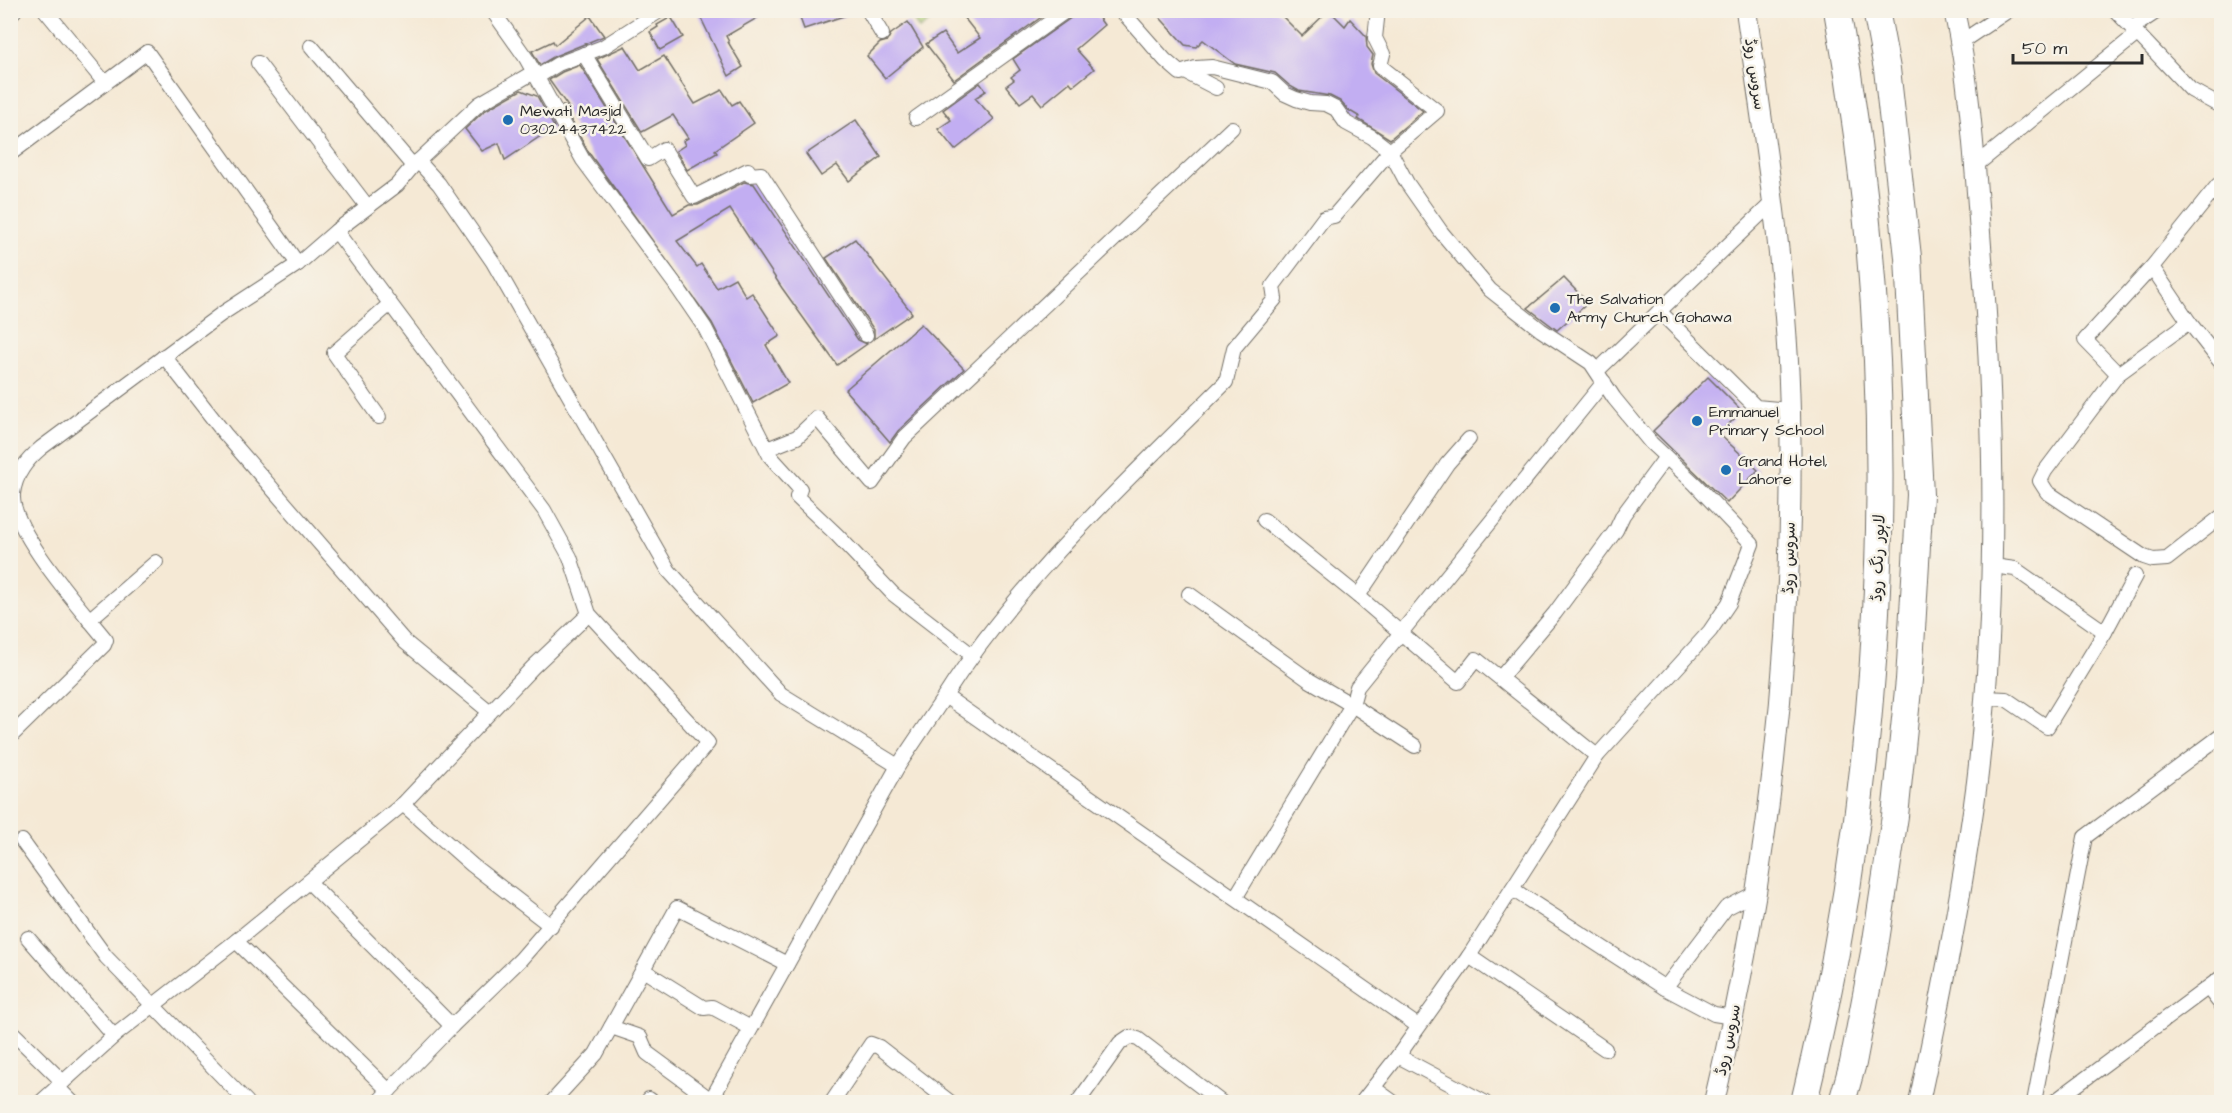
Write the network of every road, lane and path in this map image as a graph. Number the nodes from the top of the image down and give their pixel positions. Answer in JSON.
{"nodes":[{"id":1,"x":15,"y":10,"type":"edge"},
{"id":2,"x":45,"y":10,"type":"edge"},
{"id":3,"x":492,"y":10,"type":"edge"},
{"id":4,"x":661,"y":10,"type":"edge"},
{"id":5,"x":868,"y":10,"type":"edge"},
{"id":6,"x":1067,"y":10,"type":"edge"},
{"id":7,"x":1121,"y":10,"type":"edge"},
{"id":8,"x":1378,"y":10,"type":"edge"},
{"id":9,"x":1746,"y":10,"type":"edge"},
{"id":10,"x":1837,"y":10,"type":"edge"},
{"id":11,"x":1876,"y":10,"type":"edge"},
{"id":12,"x":1954,"y":10,"type":"edge"},
{"id":13,"x":2009,"y":10,"type":"edge"},
{"id":14,"x":2115,"y":10,"type":"edge"},
{"id":15,"x":2159,"y":10,"type":"edge"},
{"id":16,"x":10,"y":15,"type":"edge"},
{"id":17,"x":2135,"y":31,"type":"junction"},
{"id":18,"x":882,"y":34,"type":"dead end"},
{"id":19,"x":1961,"y":42,"type":"junction"},
{"id":20,"x":311,"y":46,"type":"dead end"},
{"id":21,"x":584,"y":54,"type":"junction"},
{"id":22,"x":258,"y":63,"type":"dead end"},
{"id":23,"x":1185,"y":72,"type":"junction"},
{"id":24,"x":536,"y":75,"type":"junction"},
{"id":25,"x":105,"y":83,"type":"junction"},
{"id":26,"x":1215,"y":88,"type":"dead end"},
{"id":27,"x":2222,"y":107,"type":"edge"},
{"id":28,"x":916,"y":118,"type":"dead end"},
{"id":29,"x":1232,"y":128,"type":"dead end"},
{"id":30,"x":1390,"y":151,"type":"junction"},
{"id":31,"x":10,"y":154,"type":"edge"},
{"id":32,"x":416,"y":163,"type":"junction"},
{"id":33,"x":1975,"y":165,"type":"junction"},
{"id":34,"x":2218,"y":184,"type":"dead end"},
{"id":35,"x":1773,"y":201,"type":"junction"},
{"id":36,"x":367,"y":206,"type":"junction"},
{"id":37,"x":336,"y":231,"type":"junction"},
{"id":38,"x":298,"y":264,"type":"junction"},
{"id":39,"x":2152,"y":267,"type":"junction"},
{"id":40,"x":390,"y":304,"type":"junction"},
{"id":41,"x":1659,"y":311,"type":"junction"},
{"id":42,"x":2189,"y":322,"type":"junction"},
{"id":43,"x":866,"y":335,"type":"dead end"},
{"id":44,"x":164,"y":356,"type":"junction"},
{"id":45,"x":2222,"y":364,"type":"edge"},
{"id":46,"x":2118,"y":374,"type":"junction"},
{"id":47,"x":1600,"y":377,"type":"junction"},
{"id":48,"x":1790,"y":410,"type":"junction"},
{"id":49,"x":379,"y":417,"type":"dead end"},
{"id":50,"x":1469,"y":439,"type":"dead end"},
{"id":51,"x":767,"y":449,"type":"junction"},
{"id":52,"x":1666,"y":457,"type":"junction"},
{"id":53,"x":2222,"y":516,"type":"edge"},
{"id":54,"x":1264,"y":520,"type":"dead end"},
{"id":55,"x":156,"y":562,"type":"dead end"},
{"id":56,"x":1993,"y":566,"type":"junction"},
{"id":57,"x":2135,"y":576,"type":"dead end"},
{"id":58,"x":1189,"y":594,"type":"dead end"},
{"id":59,"x":1358,"y":596,"type":"junction"},
{"id":60,"x":589,"y":614,"type":"junction"},
{"id":61,"x":89,"y":620,"type":"junction"},
{"id":62,"x":2105,"y":632,"type":"junction"},
{"id":63,"x":1401,"y":633,"type":"junction"},
{"id":64,"x":972,"y":656,"type":"junction"},
{"id":65,"x":1501,"y":677,"type":"junction"},
{"id":66,"x":945,"y":696,"type":"junction"},
{"id":67,"x":1985,"y":698,"type":"junction"},
{"id":68,"x":1352,"y":705,"type":"junction"},
{"id":69,"x":490,"y":712,"type":"junction"},
{"id":70,"x":2222,"y":735,"type":"edge"},
{"id":71,"x":10,"y":737,"type":"edge"},
{"id":72,"x":1416,"y":746,"type":"dead end"},
{"id":73,"x":1597,"y":756,"type":"junction"},
{"id":74,"x":898,"y":766,"type":"junction"},
{"id":75,"x":403,"y":804,"type":"junction"},
{"id":76,"x":22,"y":841,"type":"dead end"},
{"id":77,"x":309,"y":882,"type":"junction"},
{"id":78,"x":1512,"y":889,"type":"junction"},
{"id":79,"x":1757,"y":892,"type":"junction"},
{"id":80,"x":1235,"y":898,"type":"junction"},
{"id":81,"x":551,"y":926,"type":"junction"},
{"id":82,"x":28,"y":938,"type":"dead end"},
{"id":83,"x":236,"y":941,"type":"junction"},
{"id":84,"x":1469,"y":956,"type":"junction"},
{"id":85,"x":787,"y":964,"type":"junction"},
{"id":86,"x":643,"y":970,"type":"junction"},
{"id":87,"x":2222,"y":978,"type":"edge"},
{"id":88,"x":1665,"y":988,"type":"junction"},
{"id":89,"x":2208,"y":988,"type":"junction"},
{"id":90,"x":2222,"y":1006,"type":"edge"},
{"id":91,"x":153,"y":1007,"type":"junction"},
{"id":92,"x":1733,"y":1017,"type":"junction"},
{"id":93,"x":452,"y":1026,"type":"junction"},
{"id":94,"x":1418,"y":1026,"type":"junction"},
{"id":95,"x":611,"y":1027,"type":"junction"},
{"id":96,"x":751,"y":1029,"type":"junction"},
{"id":97,"x":10,"y":1030,"type":"edge"},
{"id":98,"x":114,"y":1036,"type":"junction"},
{"id":99,"x":1605,"y":1049,"type":"dead end"},
{"id":100,"x":1398,"y":1056,"type":"junction"},
{"id":101,"x":60,"y":1084,"type":"junction"},
{"id":102,"x":1375,"y":1089,"type":"junction"},
{"id":103,"x":389,"y":1091,"type":"junction"},
{"id":104,"x":2062,"y":1100,"type":"edge"},
{"id":105,"x":710,"y":1101,"type":"edge"},
{"id":106,"x":41,"y":1102,"type":"edge"},
{"id":107,"x":72,"y":1102,"type":"edge"},
{"id":108,"x":247,"y":1102,"type":"edge"},
{"id":109,"x":378,"y":1102,"type":"edge"},
{"id":110,"x":552,"y":1102,"type":"edge"},
{"id":111,"x":832,"y":1102,"type":"edge"},
{"id":112,"x":950,"y":1102,"type":"edge"},
{"id":113,"x":1078,"y":1102,"type":"edge"},
{"id":114,"x":1221,"y":1102,"type":"edge"},
{"id":115,"x":1362,"y":1102,"type":"edge"},
{"id":116,"x":1393,"y":1102,"type":"edge"},
{"id":117,"x":1484,"y":1102,"type":"edge"},
{"id":118,"x":1714,"y":1102,"type":"edge"},
{"id":119,"x":1804,"y":1102,"type":"edge"},
{"id":120,"x":1842,"y":1102,"type":"edge"},
{"id":121,"x":1919,"y":1102,"type":"edge"},
{"id":122,"x":2034,"y":1102,"type":"edge"}],
"edges":[{"from":1,"to":16,"type":"street"},
{"from":2,"to":25,"type":"street"},
{"from":3,"to":24,"type":"street"},
{"from":4,"to":21,"type":"street"},
{"from":5,"to":18,"type":"street"},
{"from":6,"to":28,"type":"street"},
{"from":7,"to":23,"type":"street"},
{"from":8,"to":30,"type":"street"},
{"from":9,"to":35,"type":"street","name":"سروس روڈ"},
{"from":10,"to":119,"type":"highway","name":"لاہور رنگ روڈ"},
{"from":11,"to":120,"type":"highway"},
{"from":12,"to":19,"type":"street"},
{"from":13,"to":19,"type":"street"},
{"from":14,"to":17,"type":"street"},
{"from":15,"to":17,"type":"street"},
{"from":17,"to":27,"type":"street"},
{"from":17,"to":33,"type":"street"},
{"from":19,"to":33,"type":"street"},
{"from":20,"to":32,"type":"street"},
{"from":21,"to":24,"type":"street"},
{"from":21,"to":43,"type":"street"},
{"from":22,"to":36,"type":"street"},
{"from":23,"to":26,"type":"street"},
{"from":23,"to":30,"type":"street"},
{"from":24,"to":32,"type":"street"},
{"from":24,"to":51,"type":"street"},
{"from":25,"to":31,"type":"street"},
{"from":25,"to":38,"type":"street"},
{"from":29,"to":51,"type":"street"},
{"from":30,"to":47,"type":"street"},
{"from":30,"to":64,"type":"street"},
{"from":32,"to":36,"type":"street"},
{"from":32,"to":74,"type":"street"},
{"from":33,"to":56,"type":"street"},
{"from":34,"to":39,"type":"street"},
{"from":35,"to":41,"type":"street"},
{"from":35,"to":48,"type":"street","name":"سروس روڈ"},
{"from":36,"to":37,"type":"street"},
{"from":37,"to":38,"type":"street"},
{"from":37,"to":40,"type":"street"},
{"from":38,"to":44,"type":"street"},
{"from":39,"to":42,"type":"street"},
{"from":39,"to":46,"type":"street"},
{"from":40,"to":49,"type":"street"},
{"from":40,"to":60,"type":"street"},
{"from":41,"to":47,"type":"street"},
{"from":41,"to":48,"type":"street"},
{"from":42,"to":45,"type":"street"},
{"from":42,"to":46,"type":"street"},
{"from":44,"to":61,"type":"street"},
{"from":44,"to":69,"type":"street"},
{"from":46,"to":53,"type":"street"},
{"from":47,"to":52,"type":"street"},
{"from":47,"to":63,"type":"street"},
{"from":48,"to":79,"type":"street","name":"سروس روڈ"},
{"from":50,"to":59,"type":"street"},
{"from":51,"to":64,"type":"street"},
{"from":52,"to":65,"type":"street"},
{"from":52,"to":73,"type":"street"},
{"from":54,"to":59,"type":"street"},
{"from":55,"to":61,"type":"street"},
{"from":56,"to":62,"type":"street"},
{"from":56,"to":67,"type":"street"},
{"from":57,"to":62,"type":"street"},
{"from":58,"to":68,"type":"street"},
{"from":59,"to":63,"type":"street"},
{"from":60,"to":69,"type":"street"},
{"from":60,"to":81,"type":"street"},
{"from":61,"to":71,"type":"street"},
{"from":62,"to":67,"type":"street"},
{"from":63,"to":65,"type":"street"},
{"from":63,"to":68,"type":"street"},
{"from":64,"to":66,"type":"street"},
{"from":65,"to":73,"type":"street"},
{"from":66,"to":74,"type":"street"},
{"from":66,"to":80,"type":"street"},
{"from":67,"to":121,"type":"street"},
{"from":68,"to":72,"type":"street"},
{"from":68,"to":80,"type":"street"},
{"from":69,"to":75,"type":"street"},
{"from":70,"to":122,"type":"street"},
{"from":73,"to":78,"type":"street"},
{"from":74,"to":85,"type":"street"},
{"from":75,"to":77,"type":"street"},
{"from":75,"to":81,"type":"street"},
{"from":76,"to":91,"type":"street"},
{"from":77,"to":83,"type":"street"},
{"from":77,"to":93,"type":"street"},
{"from":78,"to":84,"type":"street"},
{"from":78,"to":88,"type":"street"},
{"from":79,"to":88,"type":"street"},
{"from":79,"to":92,"type":"street","name":"سروس روڈ"},
{"from":80,"to":94,"type":"street"},
{"from":81,"to":93,"type":"street"},
{"from":82,"to":98,"type":"street"},
{"from":83,"to":91,"type":"street"},
{"from":83,"to":103,"type":"street"},
{"from":84,"to":94,"type":"street"},
{"from":84,"to":99,"type":"street"},
{"from":85,"to":86,"type":"street"},
{"from":85,"to":96,"type":"street"},
{"from":86,"to":95,"type":"street"},
{"from":86,"to":96,"type":"street"},
{"from":87,"to":89,"type":"street"},
{"from":88,"to":92,"type":"street"},
{"from":89,"to":90,"type":"street"},
{"from":89,"to":104,"type":"street"},
{"from":91,"to":98,"type":"street"},
{"from":91,"to":108,"type":"street"},
{"from":92,"to":118,"type":"street","name":"سروس روڈ"},
{"from":93,"to":103,"type":"street"},
{"from":94,"to":100,"type":"street"},
{"from":95,"to":105,"type":"street"},
{"from":95,"to":110,"type":"street"},
{"from":96,"to":105,"type":"street"},
{"from":97,"to":101,"type":"street"},
{"from":98,"to":101,"type":"street"},
{"from":100,"to":102,"type":"street"},
{"from":100,"to":117,"type":"street"},
{"from":101,"to":106,"type":"street"},
{"from":101,"to":107,"type":"street"},
{"from":102,"to":115,"type":"street"},
{"from":102,"to":116,"type":"street"},
{"from":103,"to":109,"type":"street"},
{"from":111,"to":112,"type":"street"},
{"from":113,"to":114,"type":"street"}]}
